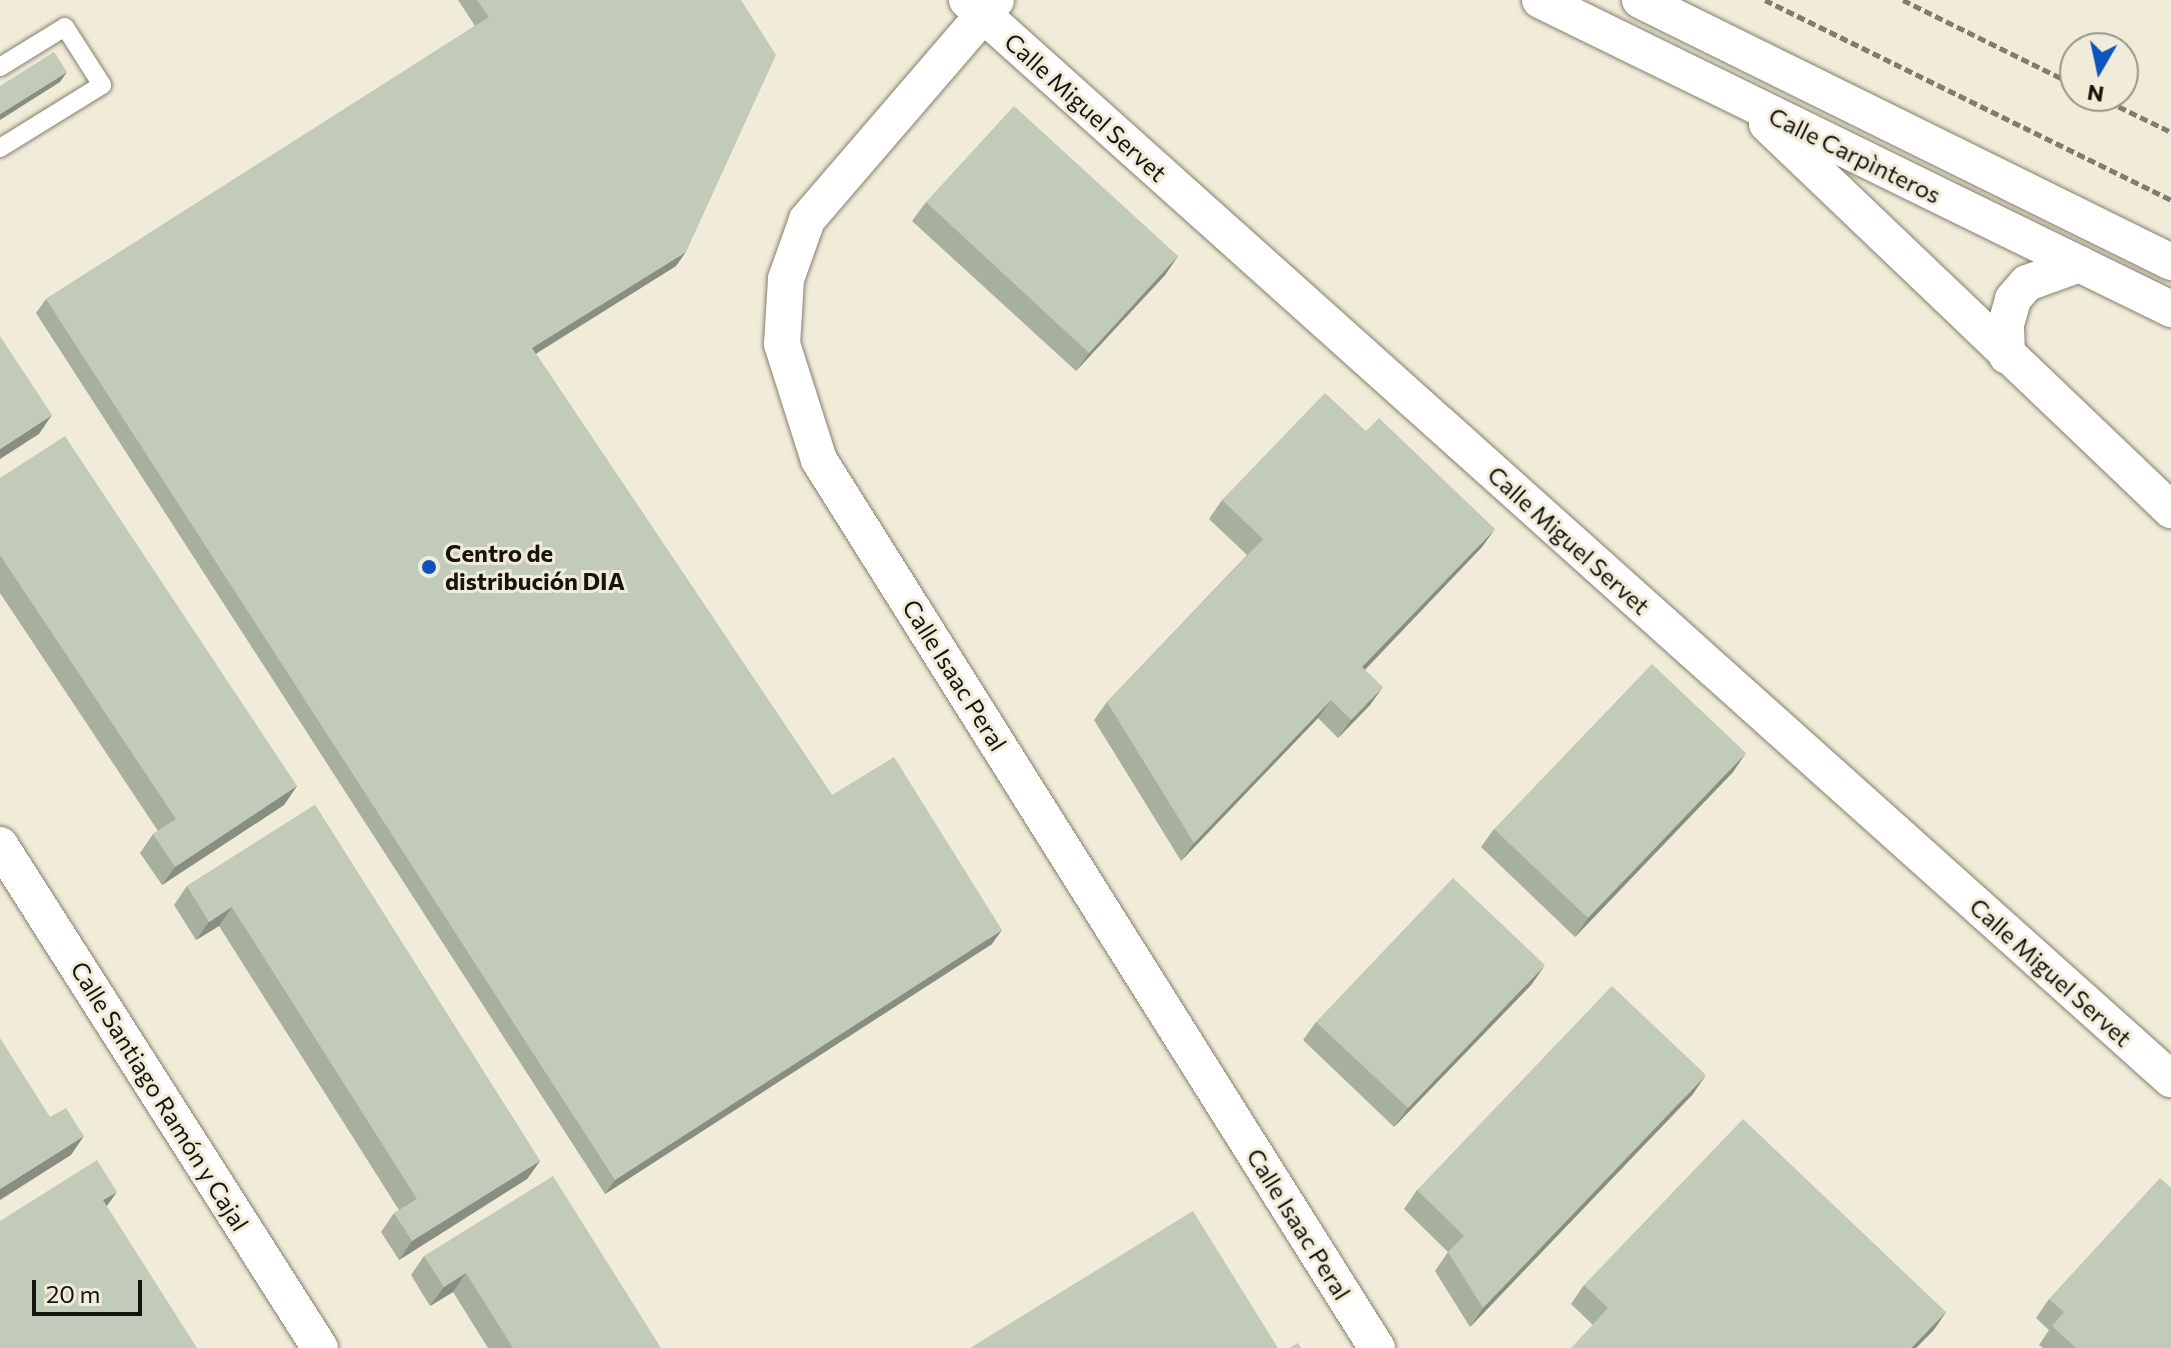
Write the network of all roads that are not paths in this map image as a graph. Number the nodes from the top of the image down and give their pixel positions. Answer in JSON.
{"nodes":[{"id":1,"x":1540,"y":0,"type":"edge"},
{"id":2,"x":1640,"y":0,"type":"edge"},
{"id":3,"x":982,"y":5,"type":"edge"},
{"id":4,"x":0,"y":67,"type":"edge"},
{"id":5,"x":1744,"y":102,"type":"junction"},
{"id":6,"x":0,"y":148,"type":"edge"},
{"id":7,"x":2171,"y":262,"type":"edge"},
{"id":8,"x":2080,"y":264,"type":"junction"},
{"id":9,"x":2171,"y":309,"type":"edge"},
{"id":10,"x":2007,"y":356,"type":"junction"},
{"id":11,"x":2171,"y":510,"type":"edge"},
{"id":12,"x":0,"y":845,"type":"edge"},
{"id":13,"x":2171,"y":1079,"type":"edge"},
{"id":14,"x":320,"y":1348,"type":"edge"},
{"id":15,"x":1377,"y":1348,"type":"edge"}],
"edges":[{"from":1,"to":5,"type":"street","name":"Calle Carpìnteros"},
{"from":2,"to":7,"type":"street","name":"Calle Carpìnteros"},
{"from":3,"to":13,"type":"street","name":"Calle Miguel Servet"},
{"from":3,"to":15,"type":"street","name":"Calle Isaac Peral"},
{"from":4,"to":6,"type":"lane"},
{"from":5,"to":8,"type":"street","name":"Calle Carpìnteros"},
{"from":5,"to":10,"type":"street"},
{"from":8,"to":9,"type":"street","name":"Calle Carpìnteros"},
{"from":8,"to":10,"type":"street"},
{"from":10,"to":11,"type":"street"},
{"from":12,"to":14,"type":"street","name":"Calle Santiago Ramón y Cajal"}]}
